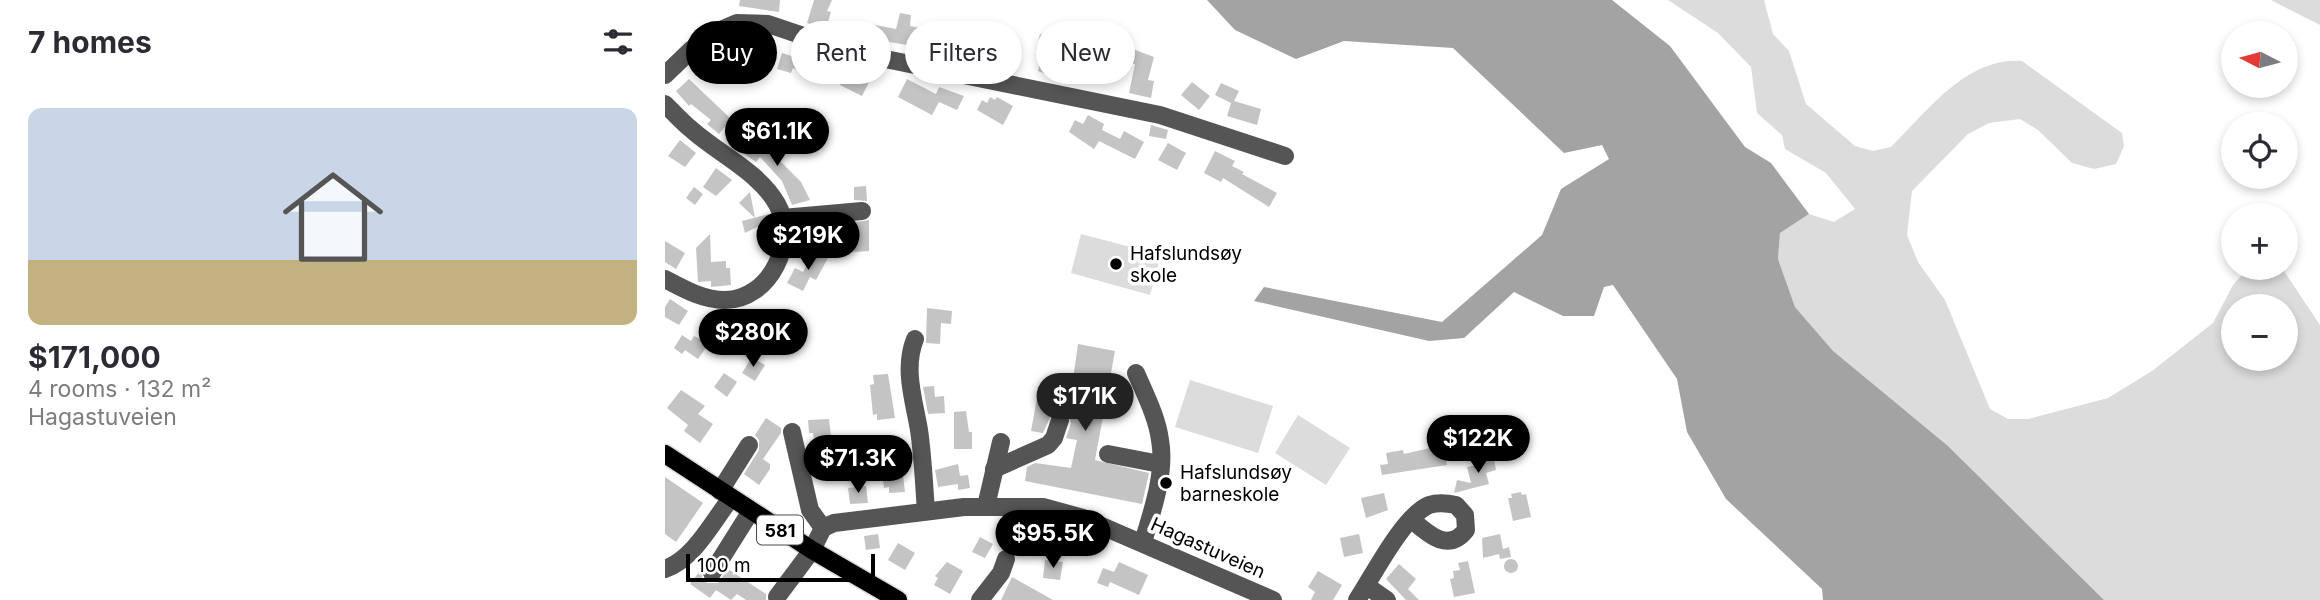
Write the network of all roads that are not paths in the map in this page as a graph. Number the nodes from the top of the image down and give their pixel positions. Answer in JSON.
{"nodes":[{"id":1,"x":665,"y":75,"type":"edge"},
{"id":2,"x":665,"y":104,"type":"edge"},
{"id":3,"x":1285,"y":156,"type":"dead end"},
{"id":4,"x":862,"y":211,"type":"dead end"},
{"id":5,"x":783,"y":218,"type":"junction"},
{"id":6,"x":665,"y":279,"type":"edge"},
{"id":7,"x":915,"y":339,"type":"dead end"},
{"id":8,"x":1136,"y":373,"type":"dead end"},
{"id":9,"x":1060,"y":420,"type":"dead end"},
{"id":10,"x":792,"y":432,"type":"dead end"},
{"id":11,"x":1001,"y":442,"type":"dead end"},
{"id":12,"x":750,"y":445,"type":"dead end"},
{"id":13,"x":665,"y":454,"type":"edge"},
{"id":14,"x":1108,"y":454,"type":"dead end"},
{"id":15,"x":1160,"y":464,"type":"junction"},
{"id":16,"x":994,"y":470,"type":"junction"},
{"id":17,"x":726,"y":495,"type":"junction"},
{"id":18,"x":986,"y":506,"type":"junction"},
{"id":19,"x":751,"y":511,"type":"junction"},
{"id":20,"x":926,"y":511,"type":"junction"},
{"id":21,"x":1412,"y":520,"type":"dead end"},
{"id":22,"x":823,"y":528,"type":"junction"},
{"id":23,"x":1143,"y":542,"type":"junction"},
{"id":24,"x":812,"y":550,"type":"junction"},
{"id":25,"x":1006,"y":559,"type":"dead end"},
{"id":26,"x":665,"y":569,"type":"edge"},
{"id":27,"x":712,"y":573,"type":"dead end"},
{"id":28,"x":1362,"y":593,"type":"edge"},
{"id":29,"x":777,"y":597,"type":"dead end"},
{"id":30,"x":895,"y":599,"type":"edge"},
{"id":31,"x":980,"y":600,"type":"edge"},
{"id":32,"x":1273,"y":600,"type":"edge"},
{"id":33,"x":1387,"y":600,"type":"edge"}],
"edges":[{"from":1,"to":3,"type":"street"},
{"from":2,"to":5,"type":"street"},
{"from":4,"to":5,"type":"street"},
{"from":5,"to":6,"type":"street"},
{"from":7,"to":20,"type":"street"},
{"from":8,"to":15,"type":"street"},
{"from":9,"to":16,"type":"street"},
{"from":10,"to":22,"type":"street"},
{"from":11,"to":16,"type":"street"},
{"from":12,"to":17,"type":"street"},
{"from":13,"to":17,"type":"main road","number":"581"},
{"from":14,"to":15,"type":"street"},
{"from":15,"to":23,"type":"street"},
{"from":16,"to":18,"type":"street"},
{"from":17,"to":19,"type":"main road","number":"581"},
{"from":17,"to":26,"type":"street"},
{"from":18,"to":20,"type":"street","name":"Hagastuveien"},
{"from":18,"to":23,"type":"street","name":"Hagastuveien"},
{"from":19,"to":24,"type":"main road","number":"581"},
{"from":19,"to":27,"type":"street"},
{"from":20,"to":22,"type":"street","name":"Hagastuveien"},
{"from":21,"to":28,"type":"street"},
{"from":22,"to":24,"type":"street"},
{"from":23,"to":32,"type":"street","name":"Hagastuveien"},
{"from":24,"to":29,"type":"street"},
{"from":24,"to":30,"type":"main road","number":"581"},
{"from":25,"to":31,"type":"street"},
{"from":28,"to":33,"type":"street"}]}
